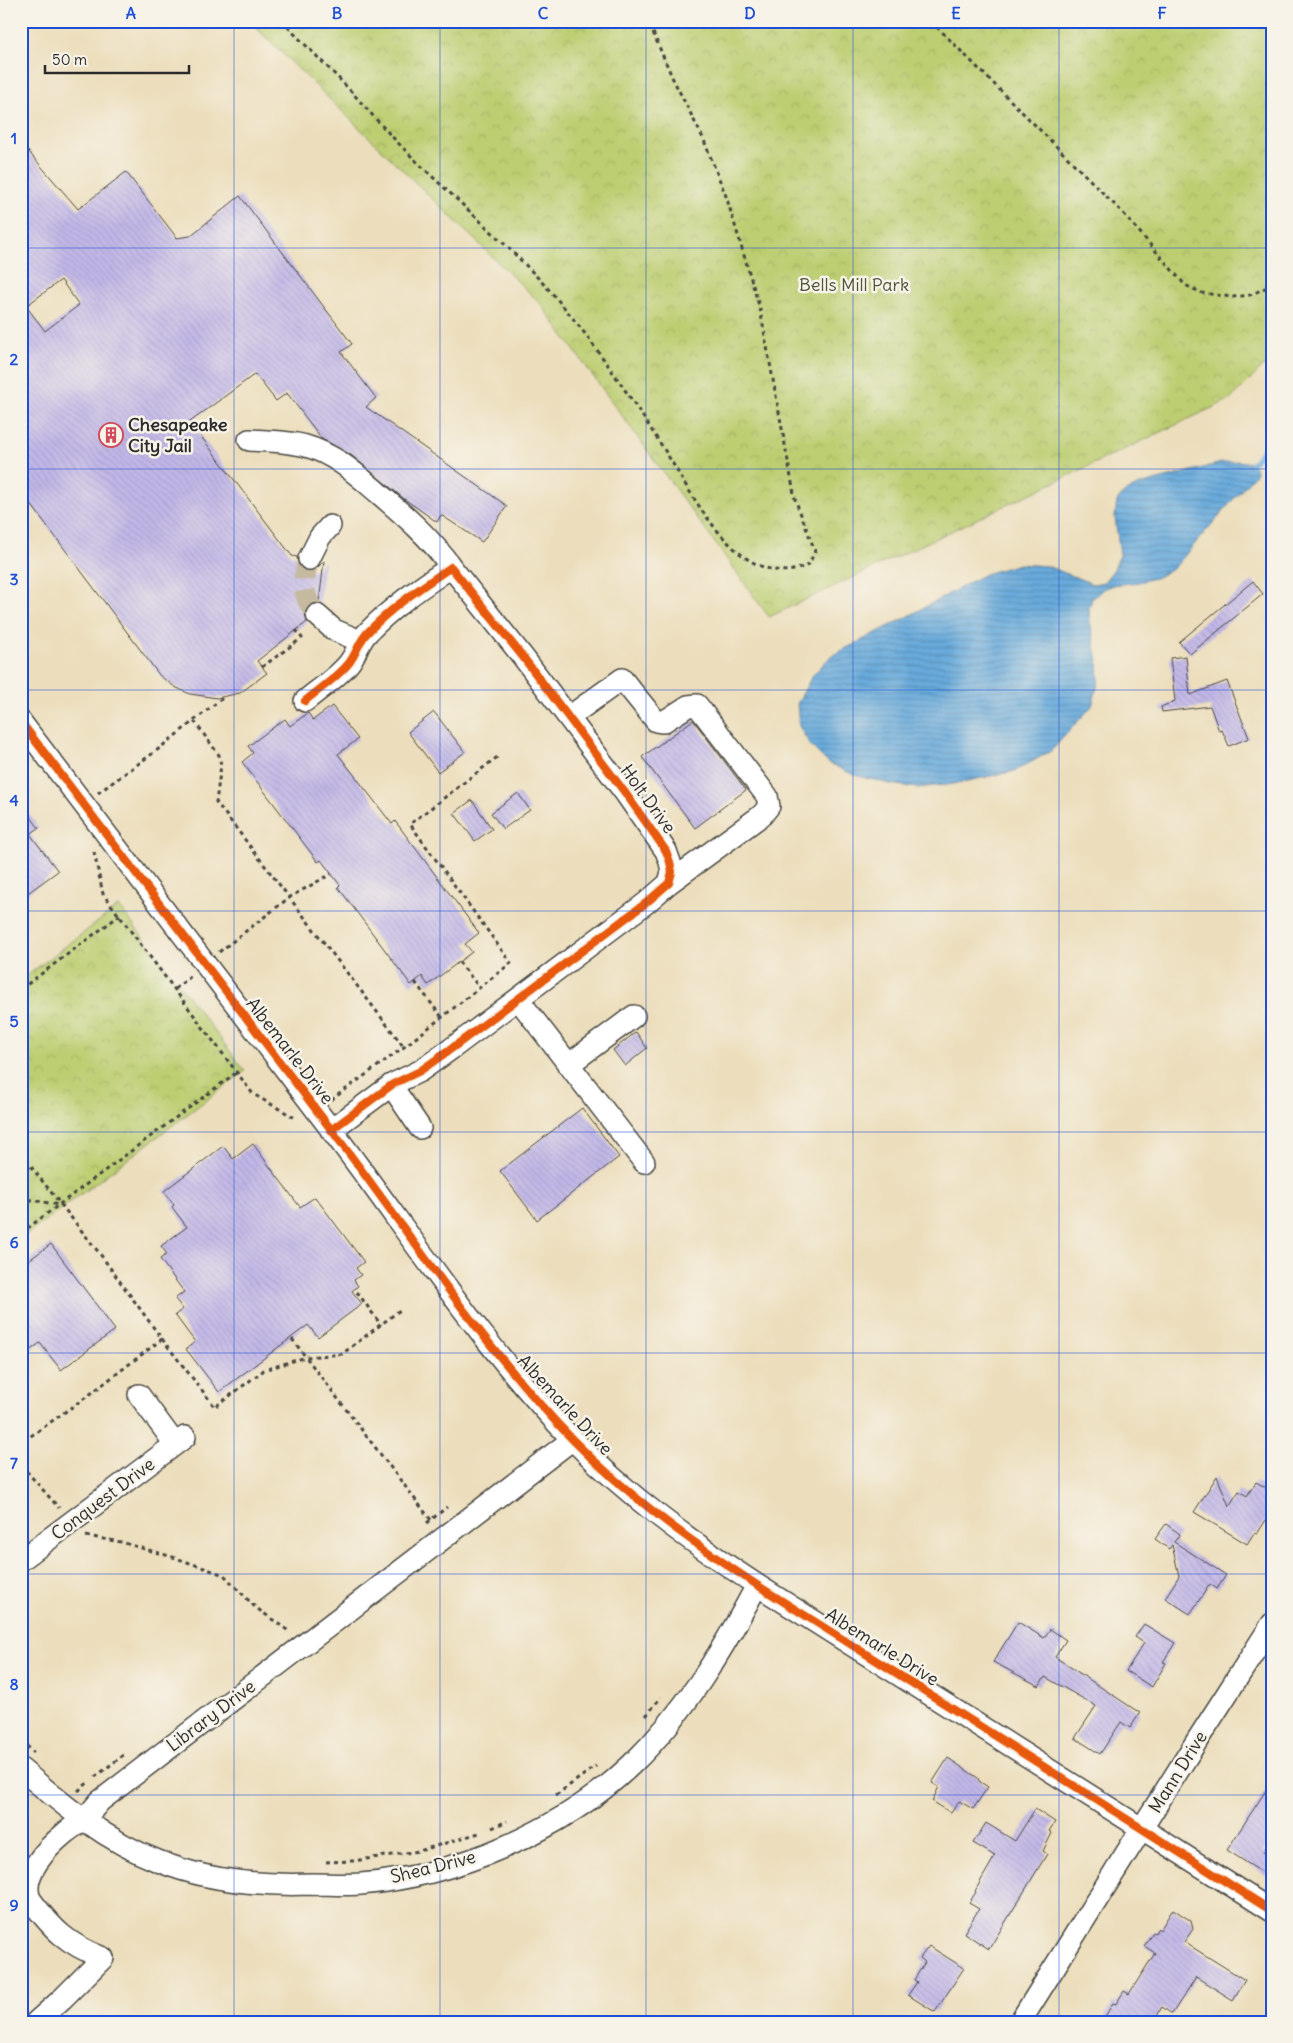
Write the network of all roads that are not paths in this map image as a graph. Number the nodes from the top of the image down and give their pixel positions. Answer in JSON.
{"nodes":[{"id":1,"x":249,"y":440,"type":"dead end"},
{"id":2,"x":330,"y":526,"type":"dead end"},
{"id":3,"x":309,"y":558,"type":"tunnel mouth"},
{"id":4,"x":451,"y":567,"type":"junction"},
{"id":5,"x":317,"y":615,"type":"tunnel mouth"},
{"id":6,"x":360,"y":641,"type":"junction"},
{"id":7,"x":305,"y":701,"type":"dead end"},
{"id":8,"x":569,"y":717,"type":"junction"},
{"id":9,"x":21,"y":722,"type":"edge"},
{"id":10,"x":669,"y":883,"type":"junction"},
{"id":11,"x":518,"y":999,"type":"junction"},
{"id":12,"x":634,"y":1016,"type":"dead end"},
{"id":13,"x":568,"y":1065,"type":"junction"},
{"id":14,"x":391,"y":1086,"type":"junction"},
{"id":15,"x":420,"y":1128,"type":"dead end"},
{"id":16,"x":331,"y":1130,"type":"junction"},
{"id":17,"x":644,"y":1162,"type":"dead end"},
{"id":18,"x":139,"y":1395,"type":"dead end"},
{"id":19,"x":573,"y":1440,"type":"junction"},
{"id":20,"x":21,"y":1560,"type":"edge"},
{"id":21,"x":757,"y":1585,"type":"junction"},
{"id":22,"x":1272,"y":1624,"type":"edge"},
{"id":23,"x":21,"y":1769,"type":"edge"},
{"id":24,"x":83,"y":1820,"type":"junction"},
{"id":25,"x":1142,"y":1829,"type":"junction"},
{"id":26,"x":1272,"y":1910,"type":"edge"},
{"id":27,"x":36,"y":2022,"type":"edge"},
{"id":28,"x":1020,"y":2022,"type":"edge"}],
"edges":[{"from":1,"to":4,"type":"street","name":"Holt Drive"},
{"from":2,"to":3,"type":"street"},
{"from":4,"to":6,"type":"street"},
{"from":4,"to":8,"type":"street","name":"Holt Drive"},
{"from":5,"to":6,"type":"street"},
{"from":6,"to":7,"type":"street"},
{"from":8,"to":10,"type":"street","name":"Holt Drive"},
{"from":8,"to":10,"type":"street"},
{"from":9,"to":16,"type":"street","name":"Albemarle Drive"},
{"from":10,"to":11,"type":"street"},
{"from":11,"to":13,"type":"street"},
{"from":11,"to":14,"type":"street"},
{"from":12,"to":13,"type":"street"},
{"from":13,"to":17,"type":"street"},
{"from":14,"to":15,"type":"street"},
{"from":14,"to":16,"type":"street"},
{"from":16,"to":19,"type":"street","name":"Albemarle Drive"},
{"from":18,"to":20,"type":"street","name":"Conquest Drive"},
{"from":19,"to":21,"type":"street","name":"Albemarle Drive"},
{"from":19,"to":24,"type":"street","name":"Library Drive"},
{"from":21,"to":24,"type":"street","name":"Shea Drive"},
{"from":21,"to":25,"type":"street","name":"Albemarle Drive"},
{"from":22,"to":25,"type":"street","name":"Mann Drive"},
{"from":23,"to":24,"type":"street","name":"Shea Drive"},
{"from":24,"to":27,"type":"street","name":"Library Drive"},
{"from":25,"to":26,"type":"street","name":"Albemarle Drive"},
{"from":25,"to":28,"type":"street","name":"Mann Drive"}]}
